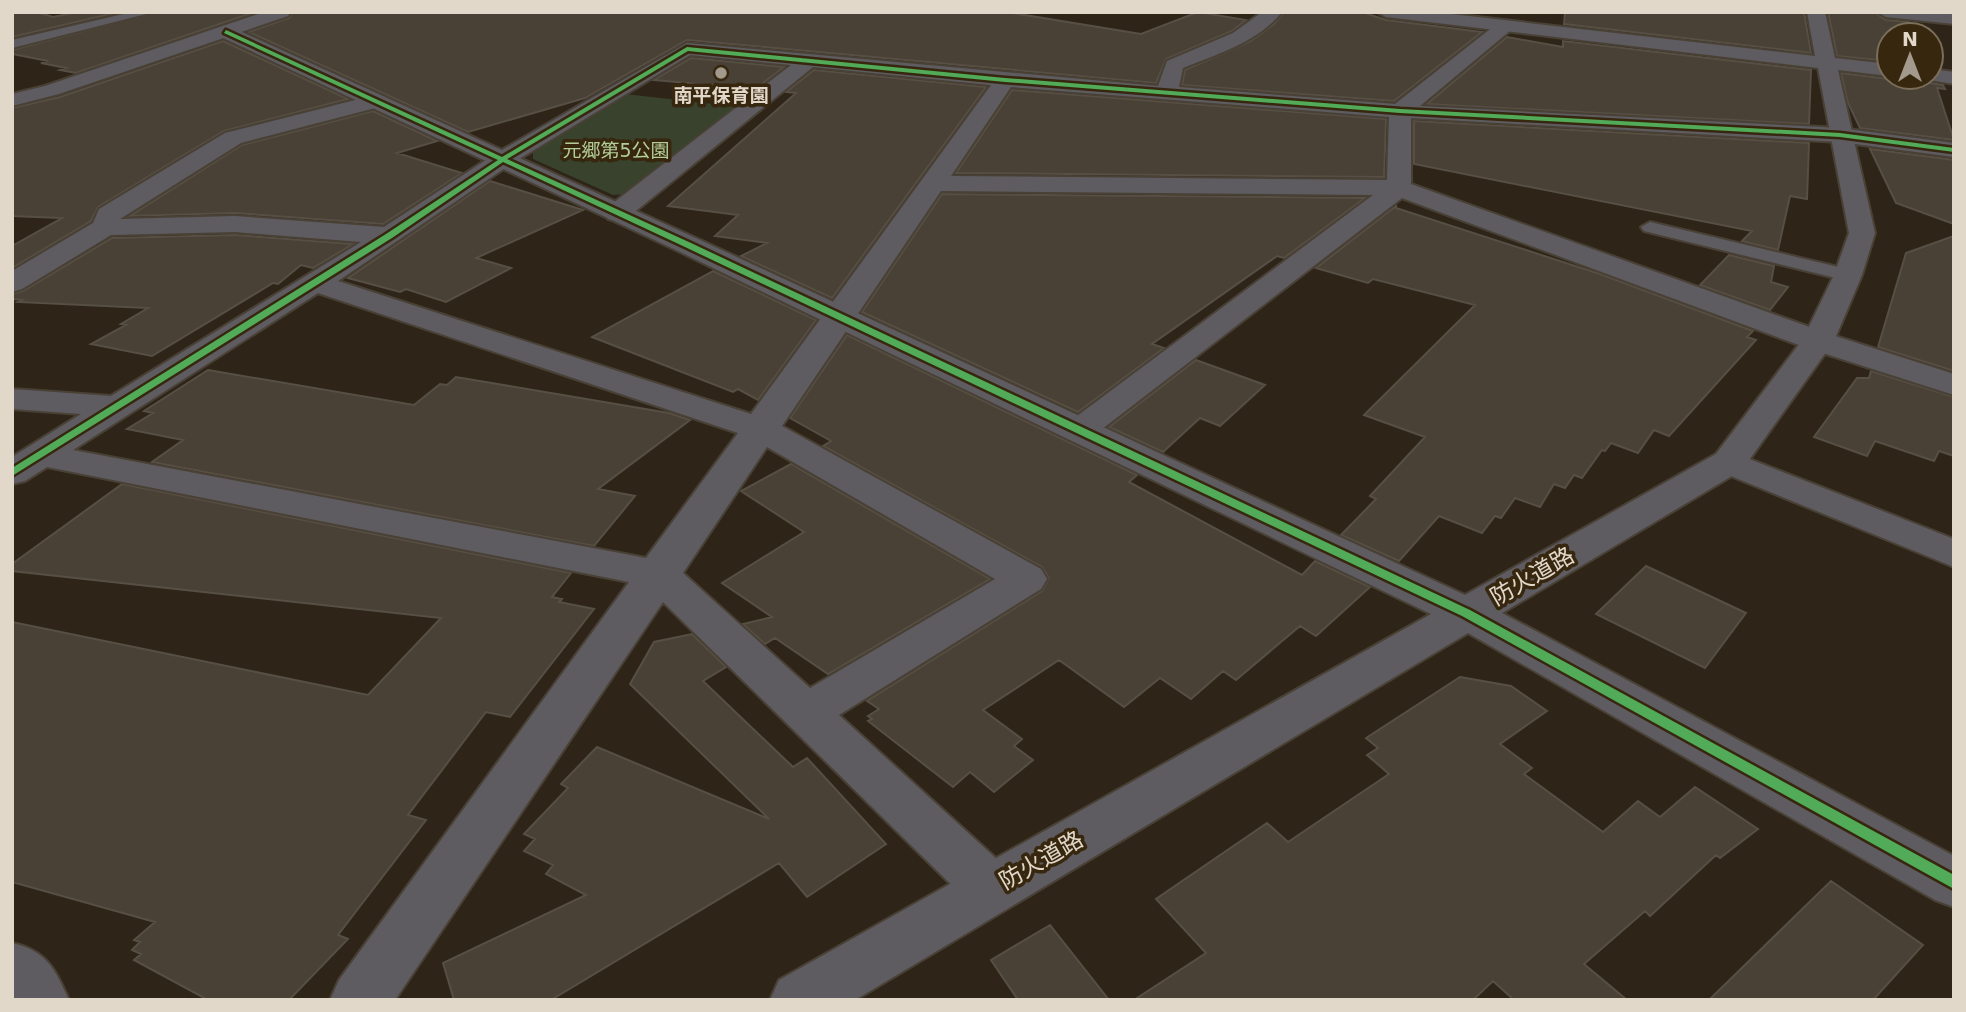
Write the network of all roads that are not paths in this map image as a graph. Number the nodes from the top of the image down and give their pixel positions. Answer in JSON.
{"nodes":[{"id":1,"x":148,"y":12,"type":"edge"},
{"id":2,"x":282,"y":12,"type":"edge"},
{"id":3,"x":1273,"y":12,"type":"edge"},
{"id":4,"x":1386,"y":12,"type":"edge"},
{"id":5,"x":1816,"y":12,"type":"edge"},
{"id":6,"x":1886,"y":12,"type":"edge"},
{"id":7,"x":1954,"y":19,"type":"edge"},
{"id":8,"x":1505,"y":26,"type":"junction"},
{"id":9,"x":226,"y":32,"type":"junction"},
{"id":10,"x":12,"y":44,"type":"edge"},
{"id":11,"x":809,"y":61,"type":"junction"},
{"id":12,"x":1826,"y":63,"type":"junction"},
{"id":13,"x":1875,"y":68,"type":"edge"},
{"id":14,"x":1005,"y":80,"type":"junction"},
{"id":15,"x":1167,"y":92,"type":"junction"},
{"id":16,"x":12,"y":100,"type":"edge"},
{"id":17,"x":375,"y":101,"type":"junction"},
{"id":18,"x":1401,"y":111,"type":"junction"},
{"id":19,"x":1840,"y":135,"type":"junction"},
{"id":20,"x":1954,"y":150,"type":"edge"},
{"id":21,"x":503,"y":159,"type":"junction"},
{"id":22,"x":933,"y":183,"type":"junction"},
{"id":23,"x":1399,"y":188,"type":"junction"},
{"id":24,"x":617,"y":213,"type":"junction"},
{"id":25,"x":105,"y":227,"type":"junction"},
{"id":26,"x":1650,"y":227,"type":"dead end"},
{"id":27,"x":389,"y":236,"type":"junction"},
{"id":28,"x":1848,"y":275,"type":"junction"},
{"id":29,"x":12,"y":283,"type":"edge"},
{"id":30,"x":316,"y":283,"type":"junction"},
{"id":31,"x":839,"y":317,"type":"junction"},
{"id":32,"x":1818,"y":341,"type":"junction"},
{"id":33,"x":1954,"y":385,"type":"edge"},
{"id":34,"x":12,"y":399,"type":"edge"},
{"id":35,"x":118,"y":407,"type":"junction"},
{"id":36,"x":761,"y":429,"type":"junction"},
{"id":37,"x":1081,"y":429,"type":"junction"},
{"id":38,"x":1729,"y":462,"type":"junction"},
{"id":39,"x":27,"y":464,"type":"edge"},
{"id":40,"x":1954,"y":554,"type":"edge"},
{"id":41,"x":659,"y":574,"type":"junction"},
{"id":42,"x":1466,"y":614,"type":"junction"},
{"id":43,"x":808,"y":712,"type":"junction"},
{"id":44,"x":1954,"y":883,"type":"edge"},
{"id":45,"x":992,"y":889,"type":"junction"},
{"id":46,"x":12,"y":970,"type":"edge"},
{"id":47,"x":39,"y":1000,"type":"edge"},
{"id":48,"x":360,"y":1000,"type":"edge"},
{"id":49,"x":800,"y":1000,"type":"edge"}],
"edges":[{"from":1,"to":10,"type":"lane"},
{"from":2,"to":9,"type":"street"},
{"from":3,"to":15,"type":"street"},
{"from":4,"to":8,"type":"street"},
{"from":5,"to":12,"type":"street","name":"防火道路"},
{"from":6,"to":7,"type":"street"},
{"from":8,"to":12,"type":"street"},
{"from":8,"to":18,"type":"street"},
{"from":9,"to":16,"type":"street"},
{"from":9,"to":17,"type":"street"},
{"from":11,"to":14,"type":"street"},
{"from":11,"to":21,"type":"street"},
{"from":11,"to":24,"type":"street"},
{"from":12,"to":13,"type":"street"},
{"from":12,"to":19,"type":"street","name":"防火道路"},
{"from":14,"to":15,"type":"street"},
{"from":14,"to":22,"type":"street"},
{"from":15,"to":18,"type":"street"},
{"from":17,"to":21,"type":"street"},
{"from":17,"to":25,"type":"street"},
{"from":18,"to":19,"type":"street"},
{"from":18,"to":23,"type":"street"},
{"from":19,"to":20,"type":"street"},
{"from":19,"to":28,"type":"street","name":"防火道路"},
{"from":21,"to":24,"type":"street"},
{"from":21,"to":27,"type":"street"},
{"from":22,"to":23,"type":"street"},
{"from":22,"to":31,"type":"street"},
{"from":23,"to":32,"type":"street"},
{"from":23,"to":37,"type":"street"},
{"from":24,"to":31,"type":"street"},
{"from":25,"to":27,"type":"street"},
{"from":25,"to":29,"type":"street"},
{"from":26,"to":28,"type":"lane"},
{"from":27,"to":30,"type":"street"},
{"from":28,"to":32,"type":"street","name":"防火道路"},
{"from":30,"to":35,"type":"street"},
{"from":30,"to":36,"type":"street"},
{"from":31,"to":36,"type":"street"},
{"from":31,"to":37,"type":"street"},
{"from":32,"to":33,"type":"street"},
{"from":32,"to":38,"type":"street","name":"防火道路"},
{"from":34,"to":35,"type":"street"},
{"from":35,"to":39,"type":"street"},
{"from":36,"to":41,"type":"street"},
{"from":36,"to":43,"type":"street"},
{"from":37,"to":42,"type":"street"},
{"from":38,"to":40,"type":"street"},
{"from":38,"to":42,"type":"street","name":"防火道路"},
{"from":39,"to":41,"type":"street"},
{"from":41,"to":43,"type":"street"},
{"from":41,"to":48,"type":"street"},
{"from":42,"to":44,"type":"street"},
{"from":42,"to":45,"type":"street","name":"防火道路"},
{"from":43,"to":45,"type":"street"},
{"from":45,"to":49,"type":"street","name":"防火道路"},
{"from":46,"to":47,"type":"street"}]}
